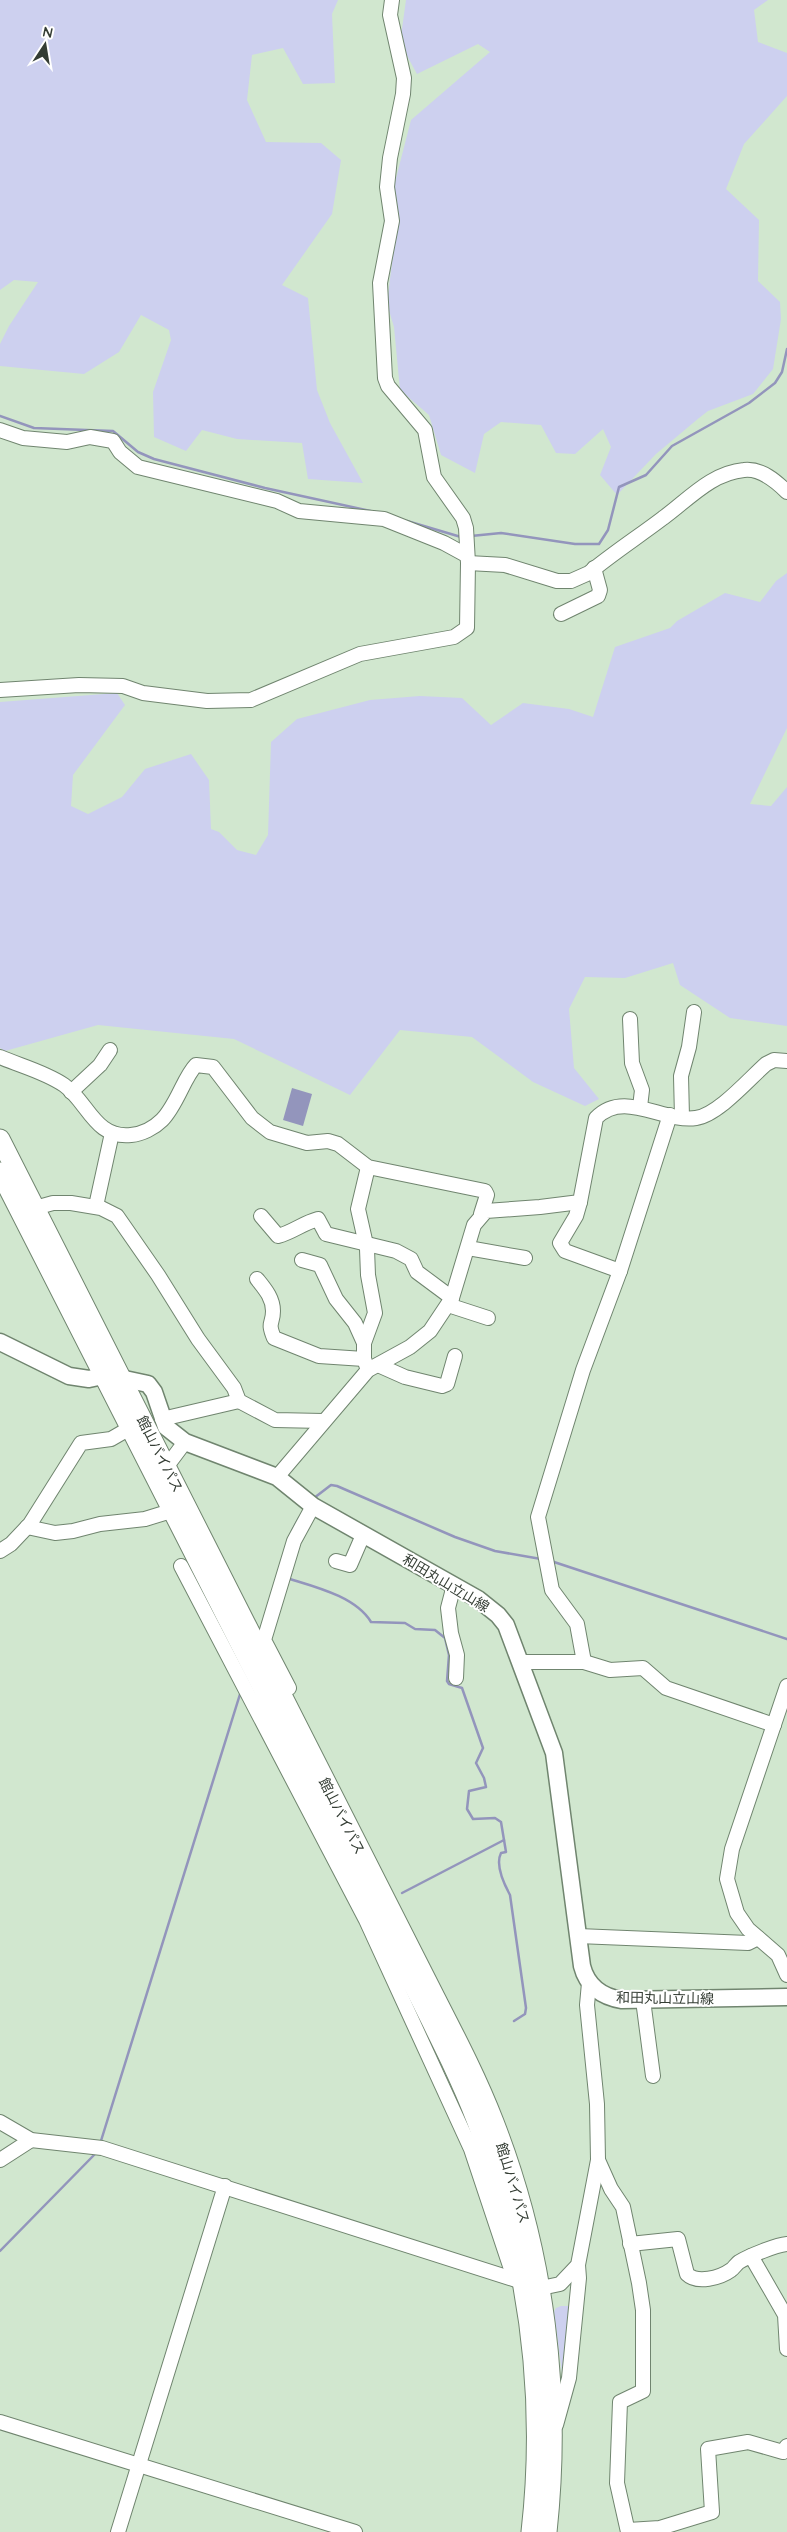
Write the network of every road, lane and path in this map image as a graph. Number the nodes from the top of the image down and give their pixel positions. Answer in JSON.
{"nodes":[{"id":1,"x":392,"y":0,"type":"edge"},
{"id":2,"x":0,"y":430,"type":"edge"},
{"id":3,"x":787,"y":491,"type":"edge"},
{"id":4,"x":467,"y":559,"type":"junction"},
{"id":5,"x":594,"y":568,"type":"junction"},
{"id":6,"x":561,"y":614,"type":"dead end"},
{"id":7,"x":0,"y":690,"type":"edge"},
{"id":8,"x":694,"y":1012,"type":"dead end"},
{"id":9,"x":630,"y":1019,"type":"dead end"},
{"id":10,"x":110,"y":1050,"type":"dead end"},
{"id":11,"x":0,"y":1058,"type":"edge"},
{"id":12,"x":787,"y":1061,"type":"edge"},
{"id":13,"x":71,"y":1092,"type":"junction"},
{"id":14,"x":640,"y":1107,"type":"junction"},
{"id":15,"x":676,"y":1116,"type":"junction"},
{"id":16,"x":112,"y":1133,"type":"junction"},
{"id":17,"x":0,"y":1138,"type":"edge"},
{"id":18,"x":368,"y":1167,"type":"junction"},
{"id":19,"x":0,"y":1172,"type":"edge"},
{"id":20,"x":6,"y":1199,"type":"edge"},
{"id":21,"x":580,"y":1202,"type":"junction"},
{"id":22,"x":96,"y":1206,"type":"junction"},
{"id":23,"x":35,"y":1208,"type":"junction"},
{"id":24,"x":481,"y":1214,"type":"junction"},
{"id":25,"x":261,"y":1216,"type":"dead end"},
{"id":26,"x":366,"y":1245,"type":"junction"},
{"id":27,"x":468,"y":1248,"type":"junction"},
{"id":28,"x":524,"y":1258,"type":"dead end"},
{"id":29,"x":302,"y":1260,"type":"dead end"},
{"id":30,"x":620,"y":1271,"type":"junction"},
{"id":31,"x":257,"y":1279,"type":"dead end"},
{"id":32,"x":450,"y":1301,"type":"junction"},
{"id":33,"x":488,"y":1318,"type":"dead end"},
{"id":34,"x":0,"y":1342,"type":"edge"},
{"id":35,"x":364,"y":1343,"type":"junction"},
{"id":36,"x":455,"y":1356,"type":"dead end"},
{"id":37,"x":370,"y":1365,"type":"junction"},
{"id":38,"x":111,"y":1377,"type":"junction"},
{"id":39,"x":239,"y":1401,"type":"junction"},
{"id":40,"x":162,"y":1420,"type":"junction"},
{"id":41,"x":323,"y":1420,"type":"junction"},
{"id":42,"x":130,"y":1428,"type":"junction"},
{"id":43,"x":185,"y":1442,"type":"junction"},
{"id":44,"x":166,"y":1466,"type":"junction"},
{"id":45,"x":277,"y":1477,"type":"junction"},
{"id":46,"x":313,"y":1506,"type":"junction"},
{"id":47,"x":171,"y":1511,"type":"junction"},
{"id":48,"x":27,"y":1527,"type":"junction"},
{"id":49,"x":363,"y":1535,"type":"junction"},
{"id":50,"x":0,"y":1551,"type":"edge"},
{"id":51,"x":336,"y":1561,"type":"dead end"},
{"id":52,"x":181,"y":1566,"type":"dead end"},
{"id":53,"x":454,"y":1585,"type":"junction"},
{"id":54,"x":520,"y":1662,"type":"junction"},
{"id":55,"x":584,"y":1662,"type":"junction"},
{"id":56,"x":456,"y":1678,"type":"dead end"},
{"id":57,"x":787,"y":1686,"type":"edge"},
{"id":58,"x":279,"y":1693,"type":"junction"},
{"id":59,"x":774,"y":1725,"type":"junction"},
{"id":60,"x":578,"y":1936,"type":"junction"},
{"id":61,"x":758,"y":1938,"type":"junction"},
{"id":62,"x":787,"y":1975,"type":"edge"},
{"id":63,"x":589,"y":1983,"type":"junction"},
{"id":64,"x":787,"y":1997,"type":"edge"},
{"id":65,"x":643,"y":2000,"type":"junction"},
{"id":66,"x":653,"y":2076,"type":"dead end"},
{"id":67,"x":0,"y":2122,"type":"edge"},
{"id":68,"x":31,"y":2140,"type":"junction"},
{"id":69,"x":0,"y":2160,"type":"edge"},
{"id":70,"x":598,"y":2160,"type":"junction"},
{"id":71,"x":225,"y":2186,"type":"junction"},
{"id":72,"x":630,"y":2244,"type":"junction"},
{"id":73,"x":787,"y":2244,"type":"edge"},
{"id":74,"x":750,"y":2256,"type":"junction"},
{"id":75,"x":578,"y":2265,"type":"junction"},
{"id":76,"x":526,"y":2283,"type":"junction"},
{"id":77,"x":787,"y":2349,"type":"edge"},
{"id":78,"x":0,"y":2422,"type":"edge"},
{"id":79,"x":553,"y":2433,"type":"junction"},
{"id":80,"x":787,"y":2446,"type":"edge"},
{"id":81,"x":140,"y":2465,"type":"junction"},
{"id":82,"x":628,"y":2531,"type":"edge"},
{"id":83,"x":118,"y":2532,"type":"edge"},
{"id":84,"x":354,"y":2532,"type":"edge"},
{"id":85,"x":531,"y":2532,"type":"edge"},
{"id":86,"x":546,"y":2532,"type":"edge"}],
"edges":[{"from":1,"to":4,"type":"street"},
{"from":2,"to":4,"type":"street"},
{"from":3,"to":5,"type":"street"},
{"from":4,"to":5,"type":"street"},
{"from":4,"to":7,"type":"street"},
{"from":5,"to":6,"type":"street"},
{"from":8,"to":15,"type":"street"},
{"from":9,"to":14,"type":"street"},
{"from":10,"to":13,"type":"street"},
{"from":11,"to":13,"type":"street"},
{"from":12,"to":15,"type":"street"},
{"from":13,"to":16,"type":"street"},
{"from":14,"to":15,"type":"street"},
{"from":14,"to":21,"type":"street"},
{"from":15,"to":30,"type":"street"},
{"from":16,"to":18,"type":"street"},
{"from":16,"to":22,"type":"street"},
{"from":17,"to":23,"type":"highway","name":"館山バイパス"},
{"from":18,"to":24,"type":"street"},
{"from":18,"to":26,"type":"street"},
{"from":19,"to":20,"type":"highway","name":"館山バイパス"},
{"from":20,"to":38,"type":"highway","name":"館山バイパス"},
{"from":21,"to":24,"type":"street"},
{"from":21,"to":30,"type":"street"},
{"from":22,"to":23,"type":"street"},
{"from":22,"to":39,"type":"street"},
{"from":23,"to":38,"type":"highway","name":"館山バイパス"},
{"from":24,"to":27,"type":"street"},
{"from":25,"to":26,"type":"street"},
{"from":26,"to":32,"type":"street"},
{"from":26,"to":35,"type":"street"},
{"from":27,"to":28,"type":"street"},
{"from":27,"to":32,"type":"street"},
{"from":29,"to":35,"type":"street"},
{"from":30,"to":55,"type":"street"},
{"from":31,"to":37,"type":"street"},
{"from":32,"to":33,"type":"street"},
{"from":32,"to":37,"type":"street"},
{"from":34,"to":38,"type":"main road","name":"和田丸山立山線"},
{"from":35,"to":37,"type":"street"},
{"from":36,"to":37,"type":"street"},
{"from":37,"to":41,"type":"street"},
{"from":38,"to":40,"type":"main road","name":"和田丸山立山線"},
{"from":38,"to":42,"type":"highway","name":"館山バイパス"},
{"from":38,"to":44,"type":"highway","name":"館山バイパス"},
{"from":39,"to":40,"type":"street"},
{"from":39,"to":41,"type":"street"},
{"from":40,"to":43,"type":"main road","name":"和田丸山立山線"},
{"from":41,"to":45,"type":"street"},
{"from":42,"to":47,"type":"highway","name":"館山バイパス"},
{"from":42,"to":48,"type":"street"},
{"from":43,"to":44,"type":"street"},
{"from":43,"to":45,"type":"main road","name":"和田丸山立山線"},
{"from":44,"to":58,"type":"highway","name":"館山バイパス"},
{"from":45,"to":46,"type":"main road","name":"和田丸山立山線"},
{"from":46,"to":49,"type":"main road","name":"和田丸山立山線"},
{"from":46,"to":58,"type":"street"},
{"from":47,"to":48,"type":"street"},
{"from":47,"to":76,"type":"highway","name":"館山バイパス"},
{"from":48,"to":50,"type":"street"},
{"from":49,"to":51,"type":"street"},
{"from":49,"to":53,"type":"main road","name":"和田丸山立山線"},
{"from":52,"to":76,"type":"street"},
{"from":53,"to":54,"type":"main road","name":"和田丸山立山線"},
{"from":53,"to":56,"type":"street"},
{"from":54,"to":55,"type":"street"},
{"from":54,"to":60,"type":"main road","name":"和田丸山立山線"},
{"from":55,"to":59,"type":"street"},
{"from":57,"to":59,"type":"street"},
{"from":58,"to":76,"type":"highway","name":"館山バイパス"},
{"from":59,"to":61,"type":"street"},
{"from":60,"to":61,"type":"street"},
{"from":60,"to":63,"type":"main road","name":"和田丸山立山線"},
{"from":61,"to":62,"type":"street"},
{"from":63,"to":65,"type":"main road","name":"和田丸山立山線"},
{"from":63,"to":70,"type":"street"},
{"from":64,"to":65,"type":"main road","name":"和田丸山立山線"},
{"from":65,"to":66,"type":"street"},
{"from":67,"to":68,"type":"street"},
{"from":68,"to":69,"type":"street"},
{"from":68,"to":71,"type":"street"},
{"from":70,"to":72,"type":"street"},
{"from":70,"to":75,"type":"street"},
{"from":71,"to":76,"type":"street"},
{"from":71,"to":81,"type":"street"},
{"from":72,"to":74,"type":"street"},
{"from":72,"to":82,"type":"street"},
{"from":73,"to":74,"type":"street"},
{"from":74,"to":77,"type":"street"},
{"from":75,"to":76,"type":"street"},
{"from":75,"to":79,"type":"street"},
{"from":76,"to":79,"type":"highway","name":"館山バイパス"},
{"from":76,"to":85,"type":"highway","name":"館山バイパス"},
{"from":78,"to":81,"type":"street"},
{"from":79,"to":86,"type":"highway","name":"館山バイパス"},
{"from":80,"to":82,"type":"street"},
{"from":81,"to":83,"type":"street"},
{"from":81,"to":84,"type":"street"}]}
